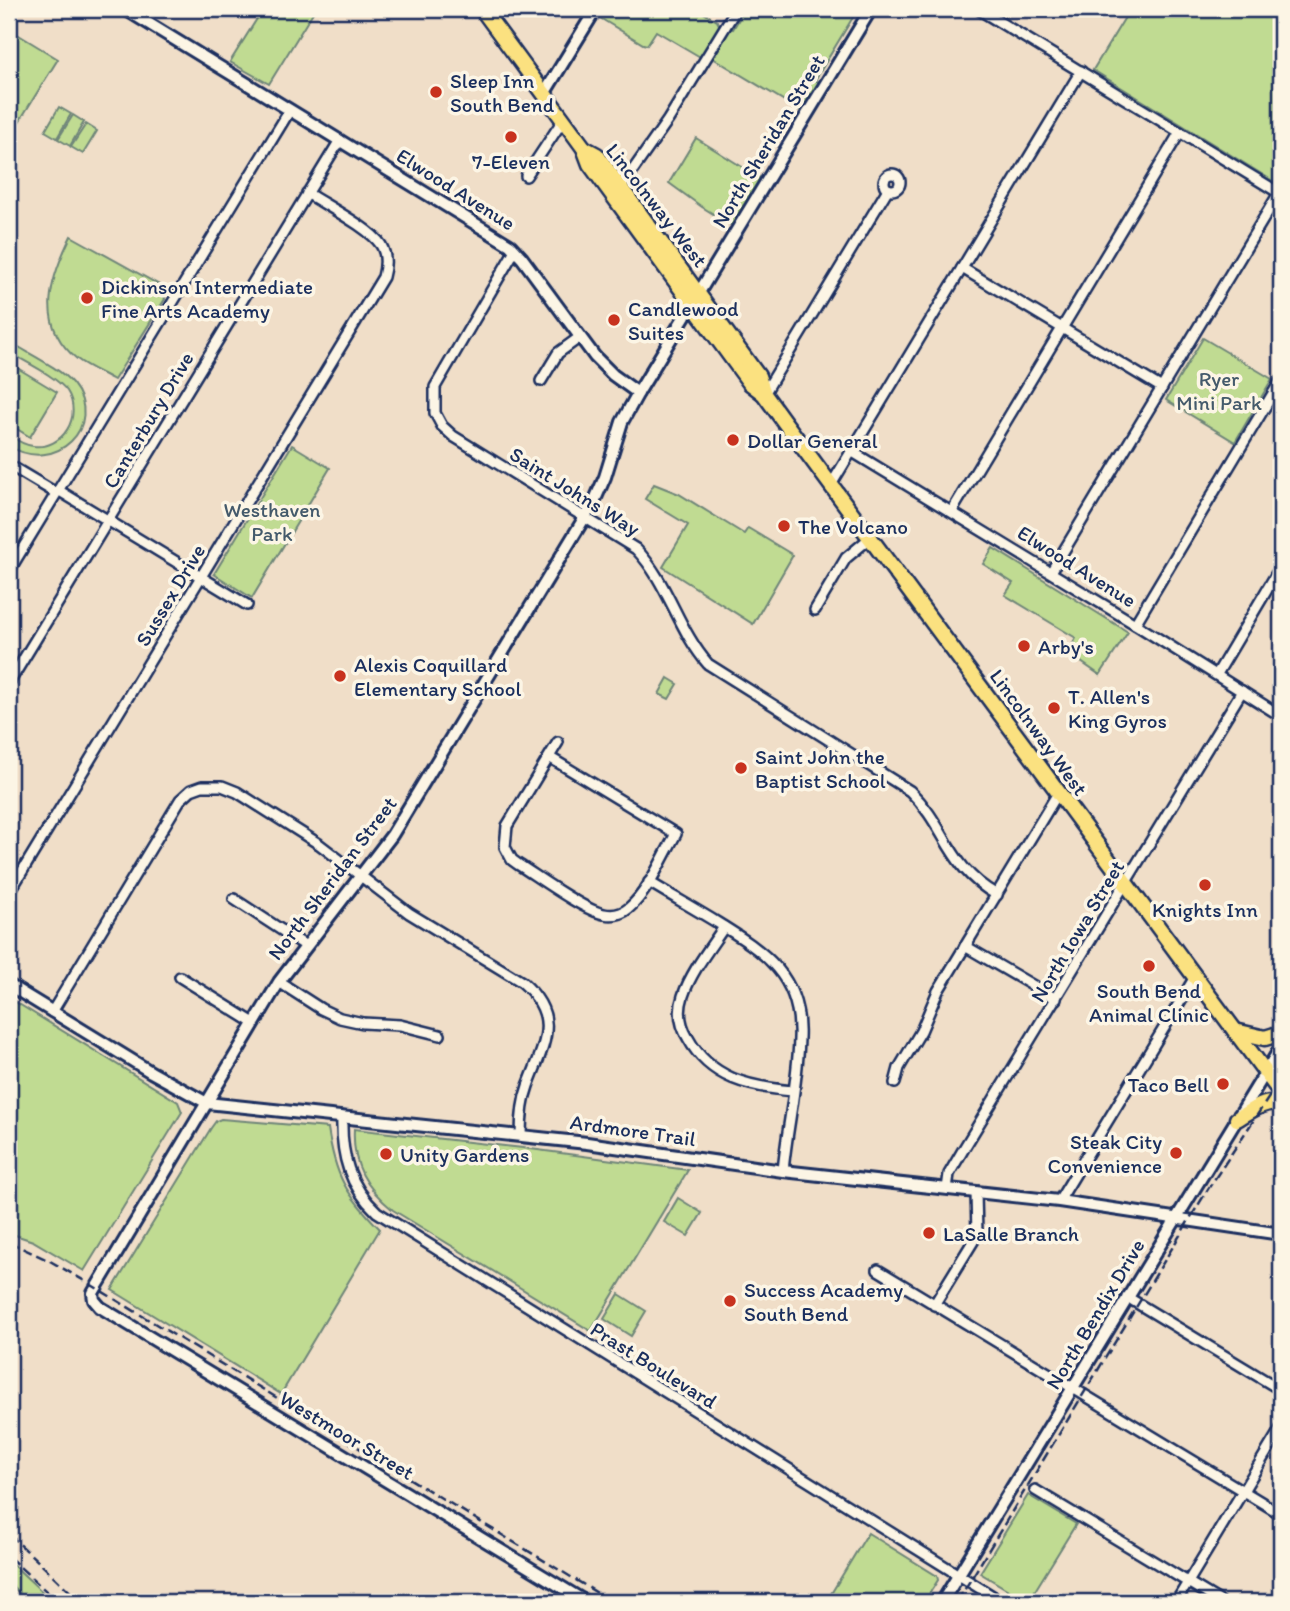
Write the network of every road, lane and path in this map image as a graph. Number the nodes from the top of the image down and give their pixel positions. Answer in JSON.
{"nodes":[{"id":1,"x":125,"y":9,"type":"edge"},
{"id":2,"x":482,"y":9,"type":"edge"},
{"id":3,"x":596,"y":9,"type":"edge"},
{"id":4,"x":736,"y":9,"type":"edge"},
{"id":5,"x":871,"y":9,"type":"edge"},
{"id":6,"x":978,"y":9,"type":"edge"},
{"id":7,"x":1081,"y":71,"type":"junction"},
{"id":8,"x":544,"y":94,"type":"junction"},
{"id":9,"x":290,"y":110,"type":"junction"},
{"id":10,"x":563,"y":120,"type":"junction"},
{"id":11,"x":1180,"y":132,"type":"junction"},
{"id":12,"x":340,"y":140,"type":"junction"},
{"id":13,"x":526,"y":176,"type":"dead end"},
{"id":14,"x":888,"y":189,"type":"dead end"},
{"id":15,"x":307,"y":193,"type":"junction"},
{"id":16,"x":618,"y":193,"type":"junction"},
{"id":17,"x":1280,"y":193,"type":"edge"},
{"id":18,"x":515,"y":250,"type":"junction"},
{"id":19,"x":962,"y":268,"type":"junction"},
{"id":20,"x":696,"y":299,"type":"junction"},
{"id":21,"x":1062,"y":329,"type":"junction"},
{"id":22,"x":580,"y":337,"type":"junction"},
{"id":23,"x":1281,"y":380,"type":"edge"},
{"id":24,"x":541,"y":381,"type":"dead end"},
{"id":25,"x":1161,"y":388,"type":"junction"},
{"id":26,"x":638,"y":393,"type":"junction"},
{"id":27,"x":764,"y":394,"type":"junction"},
{"id":28,"x":851,"y":451,"type":"junction"},
{"id":29,"x":9,"y":465,"type":"edge"},
{"id":30,"x":831,"y":485,"type":"junction"},
{"id":31,"x":57,"y":492,"type":"junction"},
{"id":32,"x":952,"y":511,"type":"junction"},
{"id":33,"x":586,"y":517,"type":"junction"},
{"id":34,"x":108,"y":520,"type":"junction"},
{"id":35,"x":870,"y":538,"type":"junction"},
{"id":36,"x":1281,"y":566,"type":"edge"},
{"id":37,"x":9,"y":571,"type":"edge"},
{"id":38,"x":1051,"y":572,"type":"junction"},
{"id":39,"x":201,"y":577,"type":"junction"},
{"id":40,"x":247,"y":605,"type":"dead end"},
{"id":41,"x":815,"y":610,"type":"dead end"},
{"id":42,"x":1135,"y":624,"type":"junction"},
{"id":43,"x":1217,"y":674,"type":"junction"},
{"id":44,"x":9,"y":682,"type":"edge"},
{"id":45,"x":1242,"y":691,"type":"junction"},
{"id":46,"x":1281,"y":716,"type":"edge"},
{"id":47,"x":558,"y":742,"type":"dead end"},
{"id":48,"x":549,"y":757,"type":"junction"},
{"id":49,"x":1058,"y":793,"type":"junction"},
{"id":50,"x":362,"y":877,"type":"junction"},
{"id":51,"x":649,"y":882,"type":"junction"},
{"id":52,"x":1126,"y":885,"type":"junction"},
{"id":53,"x":9,"y":893,"type":"edge"},
{"id":54,"x":997,"y":895,"type":"junction"},
{"id":55,"x":234,"y":899,"type":"dead end"},
{"id":56,"x":724,"y":927,"type":"junction"},
{"id":57,"x":306,"y":946,"type":"junction"},
{"id":58,"x":965,"y":946,"type":"junction"},
{"id":59,"x":180,"y":977,"type":"dead end"},
{"id":60,"x":1195,"y":977,"type":"junction"},
{"id":61,"x":279,"y":982,"type":"junction"},
{"id":62,"x":9,"y":985,"type":"edge"},
{"id":63,"x":1056,"y":999,"type":"junction"},
{"id":64,"x":52,"y":1012,"type":"junction"},
{"id":65,"x":254,"y":1023,"type":"junction"},
{"id":66,"x":1235,"y":1031,"type":"junction"},
{"id":67,"x":1281,"y":1033,"type":"edge"},
{"id":68,"x":440,"y":1035,"type":"dead end"},
{"id":69,"x":1281,"y":1047,"type":"edge"},
{"id":70,"x":1265,"y":1072,"type":"junction"},
{"id":71,"x":895,"y":1083,"type":"dead end"},
{"id":72,"x":793,"y":1091,"type":"junction"},
{"id":73,"x":1281,"y":1093,"type":"edge"},
{"id":74,"x":207,"y":1103,"type":"junction"},
{"id":75,"x":1281,"y":1103,"type":"edge"},
{"id":76,"x":342,"y":1118,"type":"junction"},
{"id":77,"x":1237,"y":1119,"type":"junction"},
{"id":78,"x":521,"y":1135,"type":"junction"},
{"id":79,"x":783,"y":1171,"type":"junction"},
{"id":80,"x":947,"y":1189,"type":"junction"},
{"id":81,"x":976,"y":1192,"type":"junction"},
{"id":82,"x":1059,"y":1201,"type":"junction"},
{"id":83,"x":1176,"y":1217,"type":"junction"},
{"id":84,"x":1281,"y":1234,"type":"edge"},
{"id":85,"x":878,"y":1270,"type":"dead end"},
{"id":86,"x":93,"y":1297,"type":"joint"},
{"id":87,"x":1127,"y":1297,"type":"junction"},
{"id":88,"x":934,"y":1305,"type":"junction"},
{"id":89,"x":1072,"y":1388,"type":"junction"},
{"id":90,"x":1281,"y":1391,"type":"edge"},
{"id":91,"x":1281,"y":1428,"type":"edge"},
{"id":92,"x":1035,"y":1490,"type":"dead end"},
{"id":93,"x":1244,"y":1491,"type":"junction"},
{"id":94,"x":1281,"y":1514,"type":"edge"},
{"id":95,"x":958,"y":1575,"type":"junction"},
{"id":96,"x":1188,"y":1582,"type":"junction"},
{"id":97,"x":586,"y":1602,"type":"edge"},
{"id":98,"x":942,"y":1602,"type":"edge"},
{"id":99,"x":1002,"y":1602,"type":"edge"},
{"id":100,"x":1176,"y":1602,"type":"edge"},
{"id":101,"x":1222,"y":1602,"type":"edge"}],
"edges":[{"from":1,"to":9,"type":"street","name":"Elwood Avenue"},
{"from":2,"to":8,"type":"main road","name":"Lincolnway West"},
{"from":3,"to":8,"type":"street"},
{"from":4,"to":16,"type":"street"},
{"from":5,"to":20,"type":"street","name":"North Sheridan Street"},
{"from":6,"to":7,"type":"street"},
{"from":7,"to":11,"type":"street"},
{"from":7,"to":19,"type":"street"},
{"from":8,"to":10,"type":"main road","name":"Lincolnway West"},
{"from":9,"to":12,"type":"street","name":"Elwood Avenue"},
{"from":9,"to":31,"type":"street"},
{"from":10,"to":13,"type":"street"},
{"from":10,"to":16,"type":"main road","name":"Lincolnway West"},
{"from":11,"to":17,"type":"street"},
{"from":11,"to":21,"type":"street"},
{"from":12,"to":15,"type":"street","name":"Canterbury Drive"},
{"from":12,"to":18,"type":"street","name":"Elwood Avenue"},
{"from":14,"to":27,"type":"street"},
{"from":15,"to":34,"type":"street","name":"Canterbury Drive"},
{"from":15,"to":39,"type":"street","name":"Sussex Drive"},
{"from":16,"to":20,"type":"main road","name":"Lincolnway West"},
{"from":17,"to":25,"type":"street"},
{"from":18,"to":22,"type":"street","name":"Elwood Avenue"},
{"from":18,"to":33,"type":"street","name":"Saint Johns Way"},
{"from":19,"to":21,"type":"street"},
{"from":19,"to":28,"type":"street"},
{"from":20,"to":26,"type":"street","name":"North Sheridan Street"},
{"from":20,"to":27,"type":"main road","name":"Lincolnway West"},
{"from":21,"to":25,"type":"street"},
{"from":21,"to":32,"type":"street"},
{"from":22,"to":24,"type":"street"},
{"from":22,"to":26,"type":"street","name":"Elwood Avenue"},
{"from":23,"to":42,"type":"street"},
{"from":25,"to":38,"type":"street"},
{"from":26,"to":33,"type":"street","name":"North Sheridan Street"},
{"from":27,"to":30,"type":"main road","name":"Lincolnway West"},
{"from":28,"to":30,"type":"street"},
{"from":28,"to":32,"type":"street","name":"Elwood Avenue"},
{"from":29,"to":31,"type":"street"},
{"from":30,"to":35,"type":"main road","name":"Lincolnway West"},
{"from":31,"to":34,"type":"street"},
{"from":31,"to":37,"type":"street"},
{"from":32,"to":38,"type":"street","name":"Elwood Avenue"},
{"from":33,"to":50,"type":"street","name":"North Sheridan Street"},
{"from":33,"to":54,"type":"street","name":"Saint Johns Way"},
{"from":34,"to":39,"type":"street"},
{"from":34,"to":44,"type":"street","name":"Canterbury Drive"},
{"from":35,"to":41,"type":"street"},
{"from":35,"to":49,"type":"main road","name":"Lincolnway West"},
{"from":36,"to":43,"type":"street"},
{"from":38,"to":42,"type":"street","name":"Elwood Avenue"},
{"from":39,"to":40,"type":"street"},
{"from":39,"to":53,"type":"street","name":"Sussex Drive"},
{"from":42,"to":43,"type":"street","name":"Elwood Avenue"},
{"from":43,"to":45,"type":"street","name":"Elwood Avenue"},
{"from":45,"to":46,"type":"street","name":"Elwood Avenue"},
{"from":45,"to":52,"type":"street","name":"North Iowa Street"},
{"from":47,"to":48,"type":"street"},
{"from":48,"to":51,"type":"street"},
{"from":48,"to":51,"type":"street"},
{"from":49,"to":52,"type":"main road","name":"Lincolnway West"},
{"from":49,"to":54,"type":"street"},
{"from":50,"to":57,"type":"street","name":"North Sheridan Street"},
{"from":50,"to":64,"type":"street"},
{"from":50,"to":78,"type":"street"},
{"from":51,"to":56,"type":"street"},
{"from":52,"to":60,"type":"main road","name":"Lincolnway West"},
{"from":52,"to":63,"type":"street","name":"North Iowa Street"},
{"from":54,"to":58,"type":"street"},
{"from":55,"to":57,"type":"street"},
{"from":56,"to":72,"type":"street"},
{"from":56,"to":72,"type":"street"},
{"from":57,"to":61,"type":"street","name":"North Sheridan Street"},
{"from":58,"to":63,"type":"street"},
{"from":58,"to":71,"type":"street"},
{"from":59,"to":65,"type":"street"},
{"from":60,"to":66,"type":"main road","name":"Lincolnway West"},
{"from":60,"to":82,"type":"street"},
{"from":61,"to":65,"type":"street","name":"North Sheridan Street"},
{"from":61,"to":68,"type":"street"},
{"from":62,"to":64,"type":"street","name":"Ardmore Trail"},
{"from":63,"to":80,"type":"street","name":"North Iowa Street"},
{"from":64,"to":74,"type":"street","name":"Ardmore Trail"},
{"from":65,"to":74,"type":"street","name":"North Sheridan Street"},
{"from":66,"to":67,"type":"main road"},
{"from":66,"to":70,"type":"main road","name":"Lincolnway West"},
{"from":69,"to":70,"type":"street","name":"North Bendix Drive"},
{"from":70,"to":73,"type":"main road","name":"Lincolnway West"},
{"from":70,"to":77,"type":"street","name":"North Bendix Drive"},
{"from":72,"to":79,"type":"street"},
{"from":74,"to":76,"type":"street","name":"Ardmore Trail"},
{"from":74,"to":86,"type":"street","name":"North Sheridan Street"},
{"from":75,"to":77,"type":"main road"},
{"from":76,"to":78,"type":"street","name":"Ardmore Trail"},
{"from":76,"to":95,"type":"street","name":"Prast Boulevard"},
{"from":77,"to":83,"type":"street","name":"North Bendix Drive"},
{"from":78,"to":79,"type":"street","name":"Ardmore Trail"},
{"from":79,"to":80,"type":"street","name":"Ardmore Trail"},
{"from":80,"to":81,"type":"street","name":"Ardmore Trail"},
{"from":81,"to":82,"type":"street","name":"Ardmore Trail"},
{"from":81,"to":88,"type":"street"},
{"from":82,"to":83,"type":"street","name":"Ardmore Trail"},
{"from":83,"to":84,"type":"street","name":"Ardmore Trail"},
{"from":83,"to":87,"type":"street","name":"North Bendix Drive"},
{"from":85,"to":88,"type":"street"},
{"from":86,"to":97,"type":"street","name":"Westmoor Street"},
{"from":87,"to":89,"type":"street","name":"North Bendix Drive"},
{"from":87,"to":90,"type":"street"},
{"from":88,"to":89,"type":"street"},
{"from":89,"to":93,"type":"street"},
{"from":89,"to":95,"type":"street","name":"North Bendix Drive"},
{"from":91,"to":93,"type":"street"},
{"from":92,"to":96,"type":"street"},
{"from":93,"to":94,"type":"street"},
{"from":93,"to":96,"type":"street"},
{"from":95,"to":98,"type":"street","name":"North Bendix Drive"},
{"from":95,"to":99,"type":"street","name":"Prast Boulevard"},
{"from":96,"to":100,"type":"street"},
{"from":96,"to":101,"type":"street"}]}
